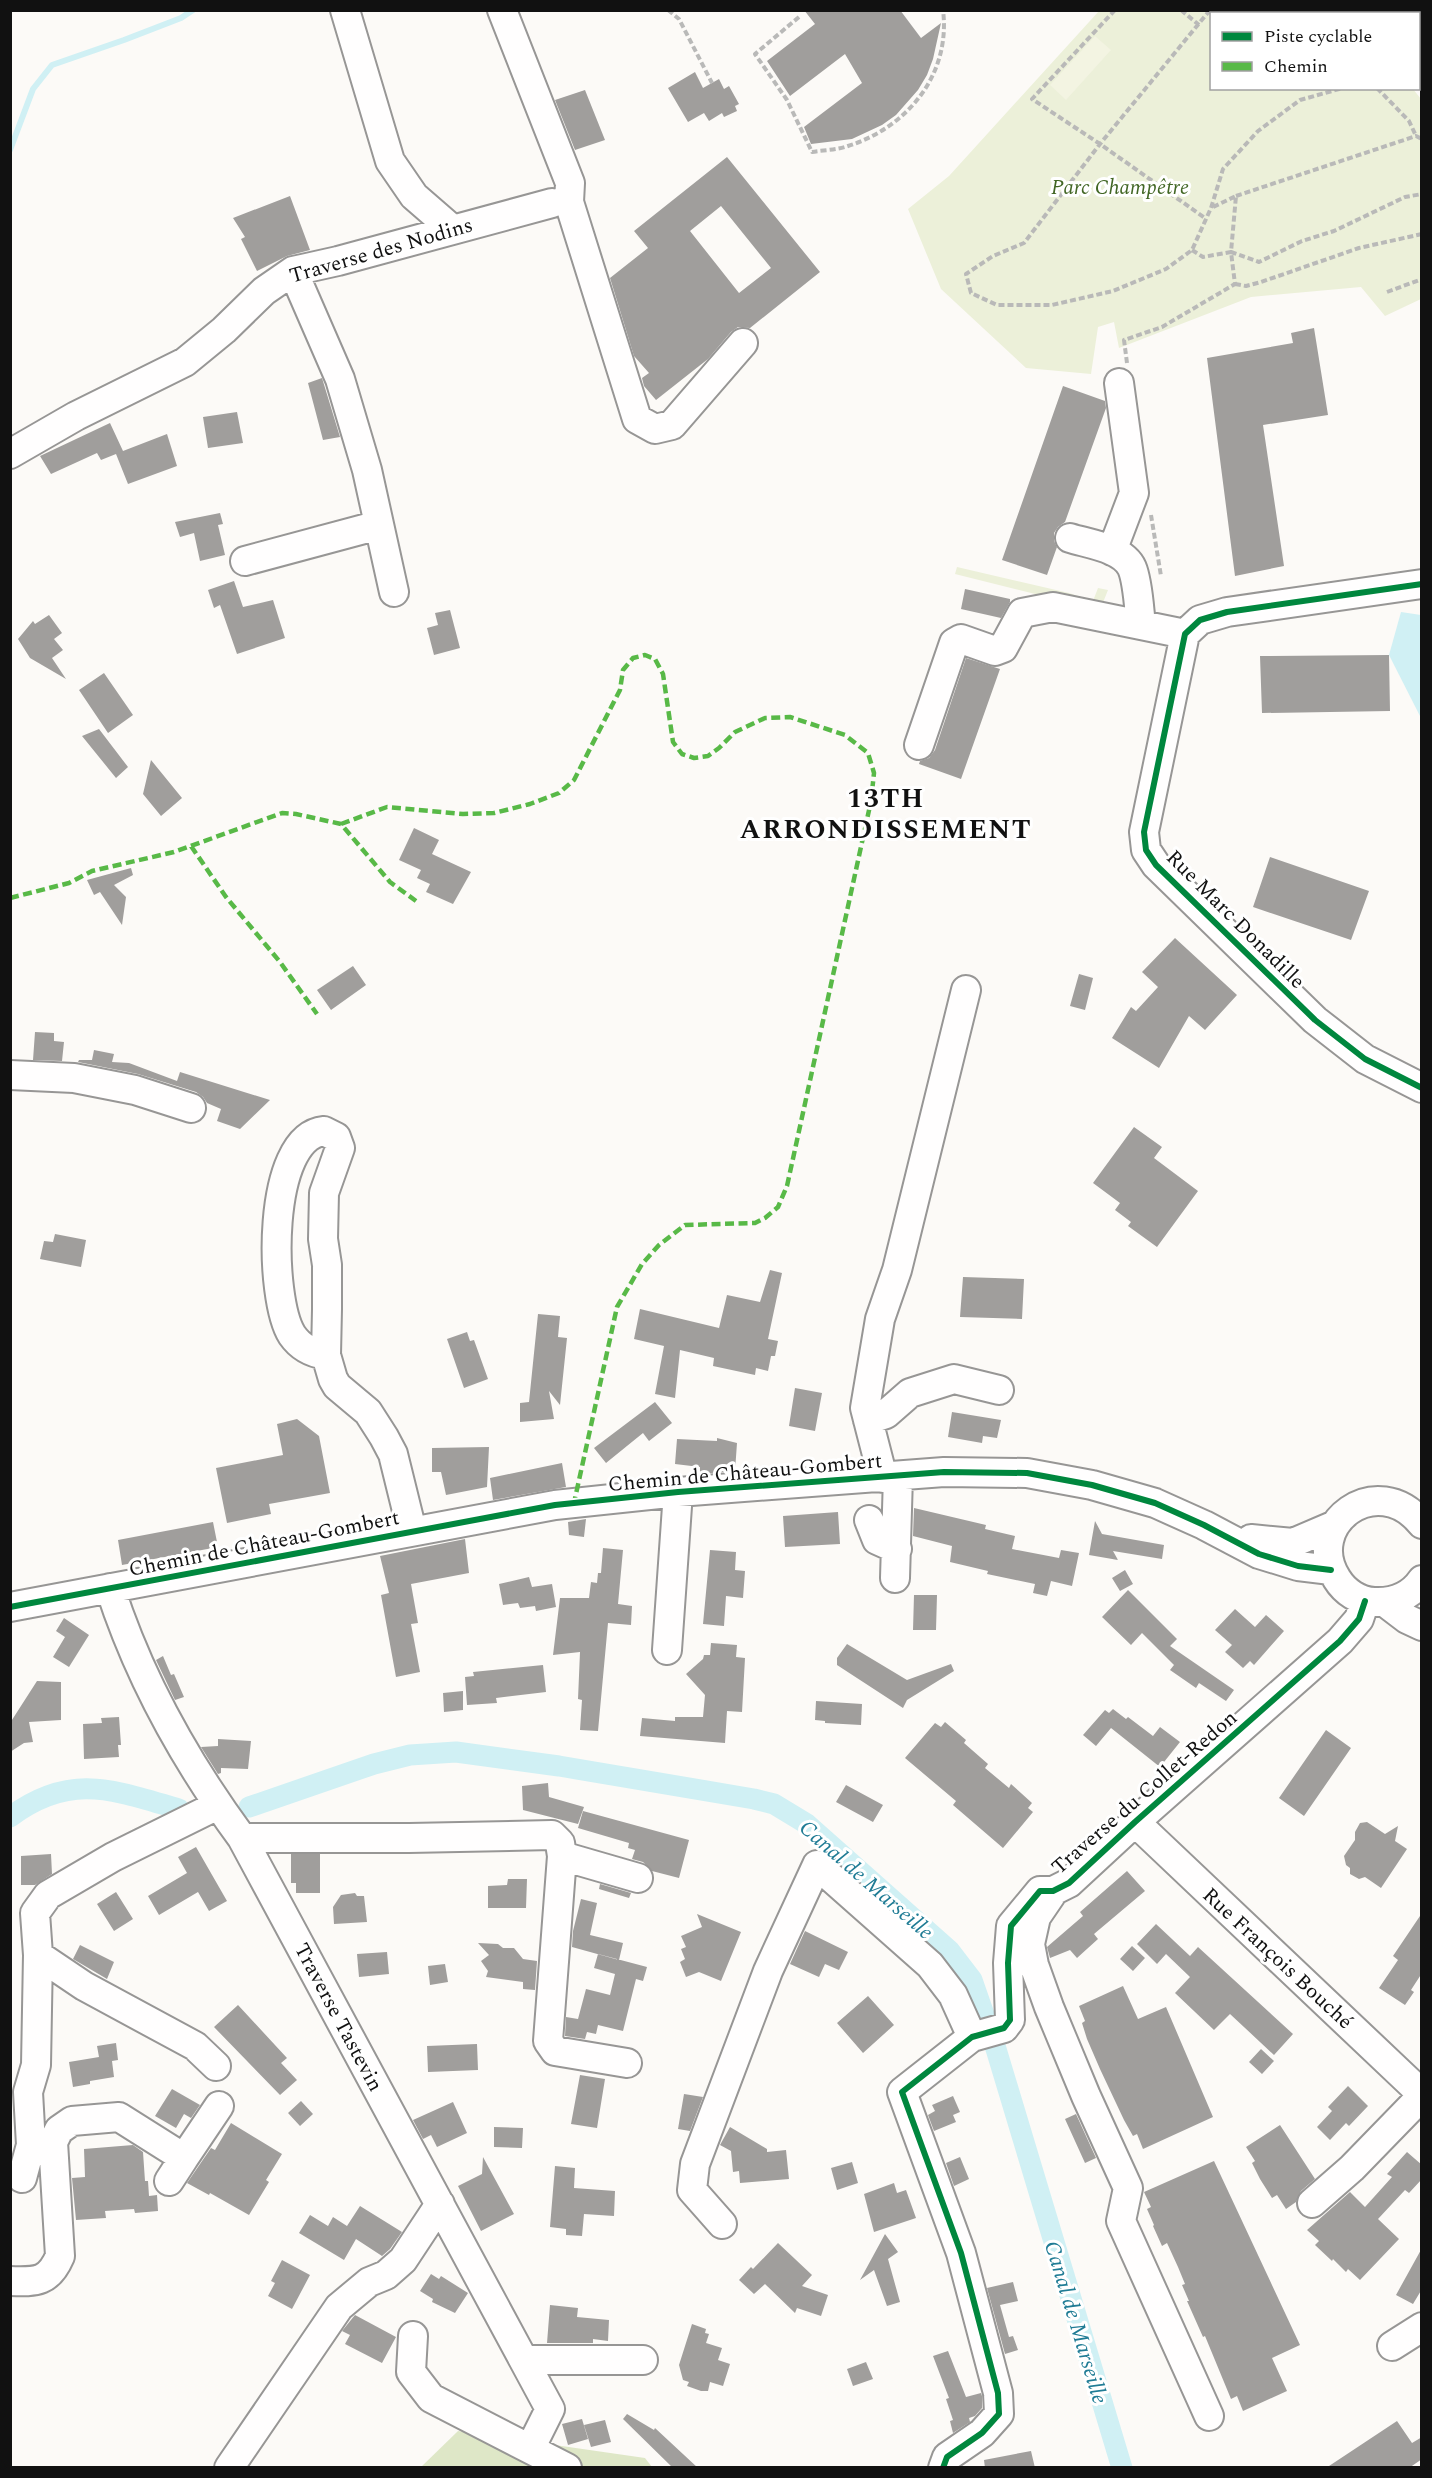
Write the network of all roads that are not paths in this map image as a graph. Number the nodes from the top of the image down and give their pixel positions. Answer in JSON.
{"nodes":[{"id":1,"x":345,"y":10,"type":"edge"},
{"id":2,"x":502,"y":10,"type":"edge"},
{"id":3,"x":552,"y":203,"type":"dead end"},
{"id":4,"x":452,"y":229,"type":"junction"},
{"id":5,"x":293,"y":271,"type":"junction"},
{"id":6,"x":743,"y":343,"type":"dead end"},
{"id":7,"x":1122,"y":371,"type":"road end"},
{"id":8,"x":10,"y":454,"type":"edge"},
{"id":9,"x":379,"y":525,"type":"junction"},
{"id":10,"x":1070,"y":538,"type":"dead end"},
{"id":11,"x":1112,"y":551,"type":"junction"},
{"id":12,"x":245,"y":561,"type":"dead end"},
{"id":13,"x":1422,"y":584,"type":"edge"},
{"id":14,"x":394,"y":592,"type":"dead end"},
{"id":15,"x":1141,"y":625,"type":"junction"},
{"id":16,"x":1185,"y":634,"type":"junction"},
{"id":17,"x":919,"y":745,"type":"dead end"},
{"id":18,"x":966,"y":990,"type":"dead end"},
{"id":19,"x":10,"y":1075,"type":"edge"},
{"id":20,"x":1422,"y":1088,"type":"edge"},
{"id":21,"x":191,"y":1108,"type":"dead end"},
{"id":22,"x":326,"y":1355,"type":"junction"},
{"id":23,"x":999,"y":1390,"type":"dead end"},
{"id":24,"x":868,"y":1420,"type":"junction"},
{"id":25,"x":891,"y":1477,"type":"junction"},
{"id":26,"x":678,"y":1492,"type":"junction"},
{"id":27,"x":1418,"y":1515,"type":"edge"},
{"id":28,"x":865,"y":1521,"type":"dead end"},
{"id":29,"x":1204,"y":1525,"type":"junction"},
{"id":30,"x":1335,"y":1525,"type":"junction"},
{"id":31,"x":412,"y":1531,"type":"junction"},
{"id":32,"x":897,"y":1549,"type":"junction"},
{"id":33,"x":895,"y":1578,"type":"dead end"},
{"id":34,"x":1421,"y":1584,"type":"edge"},
{"id":35,"x":110,"y":1588,"type":"junction"},
{"id":36,"x":1356,"y":1591,"type":"junction"},
{"id":37,"x":10,"y":1606,"type":"edge"},
{"id":38,"x":1422,"y":1626,"type":"edge"},
{"id":39,"x":667,"y":1650,"type":"dead end"},
{"id":40,"x":218,"y":1805,"type":"junction"},
{"id":41,"x":1135,"y":1822,"type":"junction"},
{"id":42,"x":242,"y":1838,"type":"junction"},
{"id":43,"x":562,"y":1856,"type":"junction"},
{"id":44,"x":638,"y":1878,"type":"dead end"},
{"id":45,"x":1053,"y":1891,"type":"junction"},
{"id":46,"x":38,"y":1955,"type":"junction"},
{"id":47,"x":972,"y":2037,"type":"junction"},
{"id":48,"x":627,"y":2062,"type":"dead end"},
{"id":49,"x":216,"y":2066,"type":"dead end"},
{"id":50,"x":1422,"y":2095,"type":"edge"},
{"id":51,"x":219,"y":2106,"type":"dead end"},
{"id":52,"x":22,"y":2178,"type":"dead end"},
{"id":53,"x":1311,"y":2203,"type":"dead end"},
{"id":54,"x":440,"y":2204,"type":"junction"},
{"id":55,"x":722,"y":2224,"type":"dead end"},
{"id":56,"x":10,"y":2281,"type":"edge"},
{"id":57,"x":1422,"y":2327,"type":"edge"},
{"id":58,"x":413,"y":2336,"type":"dead end"},
{"id":59,"x":1392,"y":2346,"type":"dead end"},
{"id":60,"x":524,"y":2360,"type":"junction"},
{"id":61,"x":643,"y":2360,"type":"dead end"},
{"id":62,"x":1209,"y":2416,"type":"dead end"},
{"id":63,"x":531,"y":2447,"type":"junction"},
{"id":64,"x":229,"y":2468,"type":"edge"},
{"id":65,"x":567,"y":2468,"type":"edge"},
{"id":66,"x":943,"y":2468,"type":"edge"}],
"edges":[{"from":1,"to":4,"type":"street"},
{"from":2,"to":6,"type":"street"},
{"from":3,"to":4,"type":"street","name":"Traverse des Nodins"},
{"from":4,"to":5,"type":"street","name":"Traverse des Nodins"},
{"from":5,"to":8,"type":"street","name":"Traverse des Nodins"},
{"from":5,"to":9,"type":"street"},
{"from":7,"to":11,"type":"street"},
{"from":9,"to":12,"type":"street"},
{"from":9,"to":14,"type":"street"},
{"from":10,"to":11,"type":"street"},
{"from":11,"to":15,"type":"street"},
{"from":13,"to":16,"type":"street"},
{"from":15,"to":16,"type":"street"},
{"from":15,"to":17,"type":"street"},
{"from":16,"to":20,"type":"street","name":"Rue Marc Donadille"},
{"from":18,"to":24,"type":"street"},
{"from":19,"to":21,"type":"street"},
{"from":22,"to":22,"type":"street"},
{"from":22,"to":31,"type":"street"},
{"from":23,"to":24,"type":"street"},
{"from":24,"to":25,"type":"street"},
{"from":25,"to":26,"type":"street","name":"Chemin de Château-Gombert"},
{"from":25,"to":29,"type":"street","name":"Chemin de Château-Gombert"},
{"from":25,"to":32,"type":"street"},
{"from":26,"to":31,"type":"street","name":"Chemin de Château-Gombert"},
{"from":26,"to":39,"type":"street"},
{"from":27,"to":30,"type":"street","name":"Chemin de Château-Gombert"},
{"from":28,"to":32,"type":"street"},
{"from":29,"to":30,"type":"street","name":"Chemin de Château-Gombert"},
{"from":29,"to":36,"type":"street","name":"Chemin de Château-Gombert"},
{"from":30,"to":36,"type":"street"},
{"from":31,"to":35,"type":"street","name":"Chemin de Château-Gombert"},
{"from":32,"to":33,"type":"street"},
{"from":34,"to":36,"type":"street"},
{"from":35,"to":37,"type":"street","name":"Chemin de Château-Gombert"},
{"from":35,"to":40,"type":"street","name":"Traverse Tastevin"},
{"from":36,"to":38,"type":"street","name":"Chemin de Château-Gombert"},
{"from":36,"to":41,"type":"street","name":"Traverse du Collet-Redon"},
{"from":40,"to":42,"type":"street","name":"Traverse Tastevin"},
{"from":40,"to":46,"type":"street"},
{"from":41,"to":45,"type":"street","name":"Traverse du Collet-Redon"},
{"from":41,"to":50,"type":"street","name":"Rue François Bouché"},
{"from":42,"to":43,"type":"street"},
{"from":42,"to":54,"type":"street","name":"Traverse Tastevin"},
{"from":43,"to":44,"type":"street"},
{"from":43,"to":48,"type":"street"},
{"from":45,"to":47,"type":"street","name":"Traverse du Collet-Redon"},
{"from":45,"to":62,"type":"street"},
{"from":46,"to":49,"type":"street"},
{"from":46,"to":52,"type":"street"},
{"from":47,"to":55,"type":"street"},
{"from":47,"to":66,"type":"street","name":"Traverse du Collet-Redon"},
{"from":50,"to":53,"type":"street"},
{"from":51,"to":56,"type":"street"},
{"from":54,"to":60,"type":"street","name":"Traverse Tastevin"},
{"from":54,"to":64,"type":"street"},
{"from":57,"to":59,"type":"street"},
{"from":58,"to":63,"type":"street"},
{"from":60,"to":61,"type":"street"},
{"from":60,"to":63,"type":"street","name":"Traverse Tastevin"},
{"from":63,"to":65,"type":"street"}]}
